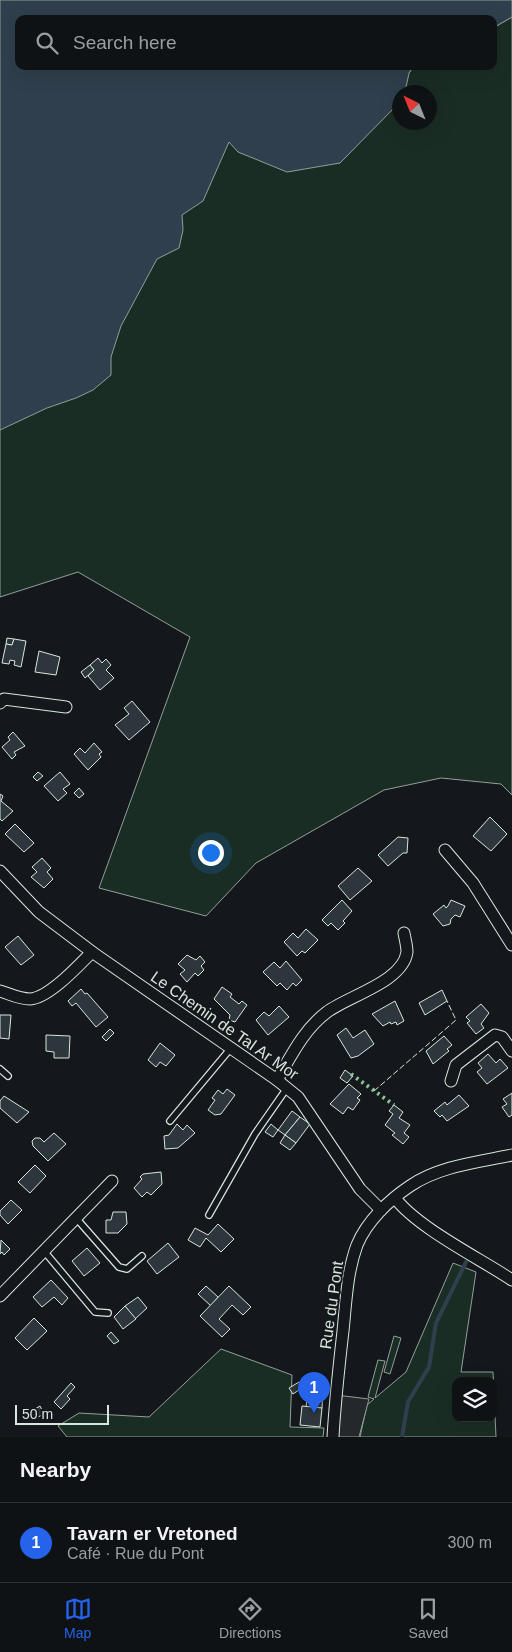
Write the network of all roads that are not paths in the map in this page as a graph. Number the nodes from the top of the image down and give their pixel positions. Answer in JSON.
{"nodes":[{"id":1,"x":0,"y":702,"type":"edge"},
{"id":2,"x":66,"y":707,"type":"dead end"},
{"id":3,"x":445,"y":850,"type":"dead end"},
{"id":4,"x":0,"y":870,"type":"edge"},
{"id":5,"x":404,"y":933,"type":"dead end"},
{"id":6,"x":512,"y":945,"type":"edge"},
{"id":7,"x":92,"y":952,"type":"junction"},
{"id":8,"x":0,"y":991,"type":"edge"},
{"id":9,"x":231,"y":1048,"type":"junction"},
{"id":10,"x":512,"y":1051,"type":"edge"},
{"id":11,"x":0,"y":1069,"type":"edge"},
{"id":12,"x":8,"y":1076,"type":"dead end"},
{"id":13,"x":277,"y":1080,"type":"junction"},
{"id":14,"x":452,"y":1081,"type":"dead end"},
{"id":15,"x":287,"y":1088,"type":"junction"},
{"id":16,"x":170,"y":1121,"type":"dead end"},
{"id":17,"x":512,"y":1155,"type":"edge"},
{"id":18,"x":112,"y":1182,"type":"dead end"},
{"id":19,"x":395,"y":1198,"type":"junction"},
{"id":20,"x":381,"y":1210,"type":"junction"},
{"id":21,"x":209,"y":1215,"type":"dead end"},
{"id":22,"x":76,"y":1218,"type":"junction"},
{"id":23,"x":44,"y":1251,"type":"junction"},
{"id":24,"x":142,"y":1256,"type":"dead end"},
{"id":25,"x":512,"y":1280,"type":"edge"},
{"id":26,"x":0,"y":1296,"type":"edge"},
{"id":27,"x":108,"y":1313,"type":"dead end"},
{"id":28,"x":333,"y":1437,"type":"edge"}],
"edges":[{"from":1,"to":2,"type":"street"},
{"from":3,"to":6,"type":"street"},
{"from":4,"to":7,"type":"street","name":"Le Chemin de Tal Ar Mor"},
{"from":5,"to":13,"type":"street"},
{"from":7,"to":8,"type":"street"},
{"from":7,"to":9,"type":"street","name":"Le Chemin de Tal Ar Mor"},
{"from":9,"to":13,"type":"street","name":"Le Chemin de Tal Ar Mor"},
{"from":9,"to":16,"type":"lane"},
{"from":10,"to":14,"type":"street"},
{"from":11,"to":12,"type":"lane"},
{"from":13,"to":15,"type":"street","name":"Le Chemin de Tal Ar Mor"},
{"from":15,"to":20,"type":"street","name":"Le Chemin de Tal Ar Mor"},
{"from":15,"to":21,"type":"lane"},
{"from":17,"to":19,"type":"street","name":"Rue du Pont"},
{"from":18,"to":22,"type":"street"},
{"from":19,"to":20,"type":"street","name":"Rue du Pont"},
{"from":19,"to":25,"type":"street"},
{"from":20,"to":28,"type":"street","name":"Rue du Pont"},
{"from":22,"to":23,"type":"street"},
{"from":22,"to":24,"type":"lane"},
{"from":23,"to":26,"type":"street"},
{"from":23,"to":27,"type":"lane"}]}
